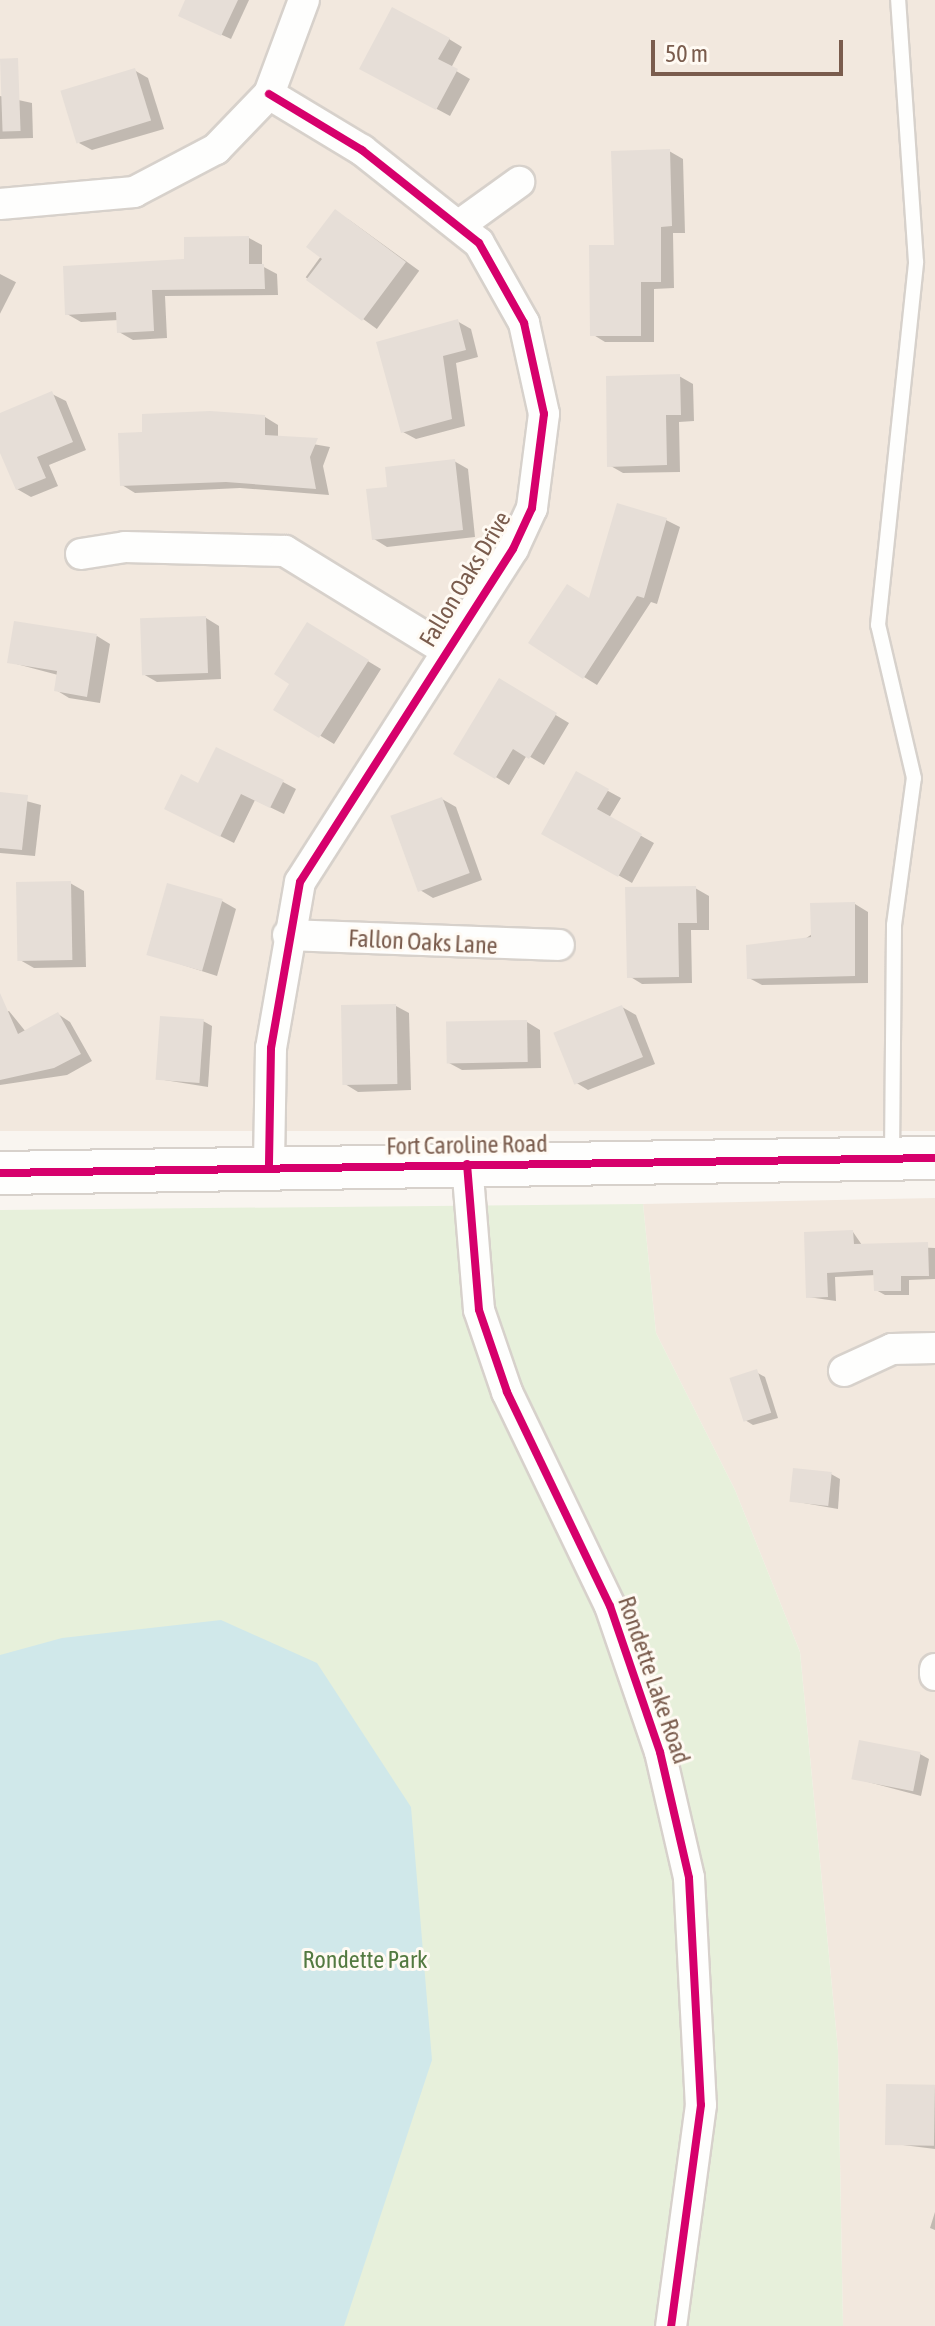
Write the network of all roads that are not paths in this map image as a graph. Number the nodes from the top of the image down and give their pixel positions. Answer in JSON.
{"nodes":[{"id":1,"x":304,"y":0,"type":"edge"},
{"id":2,"x":898,"y":0,"type":"edge"},
{"id":3,"x":269,"y":94,"type":"junction"},
{"id":4,"x":519,"y":182,"type":"dead end"},
{"id":5,"x":0,"y":204,"type":"edge"},
{"id":6,"x":461,"y":224,"type":"junction"},
{"id":7,"x":81,"y":554,"type":"dead end"},
{"id":8,"x":446,"y":650,"type":"junction"},
{"id":9,"x":288,"y":935,"type":"junction"},
{"id":10,"x":559,"y":945,"type":"dead end"},
{"id":11,"x":892,"y":1158,"type":"junction"},
{"id":12,"x":935,"y":1158,"type":"edge"},
{"id":13,"x":467,"y":1164,"type":"junction"},
{"id":14,"x":269,"y":1168,"type":"junction"},
{"id":15,"x":0,"y":1173,"type":"edge"},
{"id":16,"x":935,"y":1348,"type":"edge"},
{"id":17,"x":844,"y":1371,"type":"dead end"},
{"id":18,"x":671,"y":2326,"type":"edge"}],
"edges":[{"from":1,"to":3,"type":"street"},
{"from":2,"to":11,"type":"lane"},
{"from":3,"to":5,"type":"street"},
{"from":3,"to":6,"type":"street","name":"Fallon Oaks Drive"},
{"from":4,"to":6,"type":"street"},
{"from":6,"to":8,"type":"street","name":"Fallon Oaks Drive"},
{"from":7,"to":8,"type":"street"},
{"from":8,"to":9,"type":"street","name":"Fallon Oaks Drive"},
{"from":9,"to":10,"type":"street","name":"Fallon Oaks Lane"},
{"from":9,"to":14,"type":"street","name":"Fallon Oaks Drive"},
{"from":11,"to":12,"type":"street","name":"Fort Caroline Road"},
{"from":11,"to":13,"type":"street","name":"Fort Caroline Road"},
{"from":13,"to":14,"type":"street","name":"Fort Caroline Road"},
{"from":13,"to":18,"type":"street","name":"Rondette Lake Road"},
{"from":14,"to":15,"type":"street","name":"Fort Caroline Road"},
{"from":16,"to":17,"type":"street"}]}
